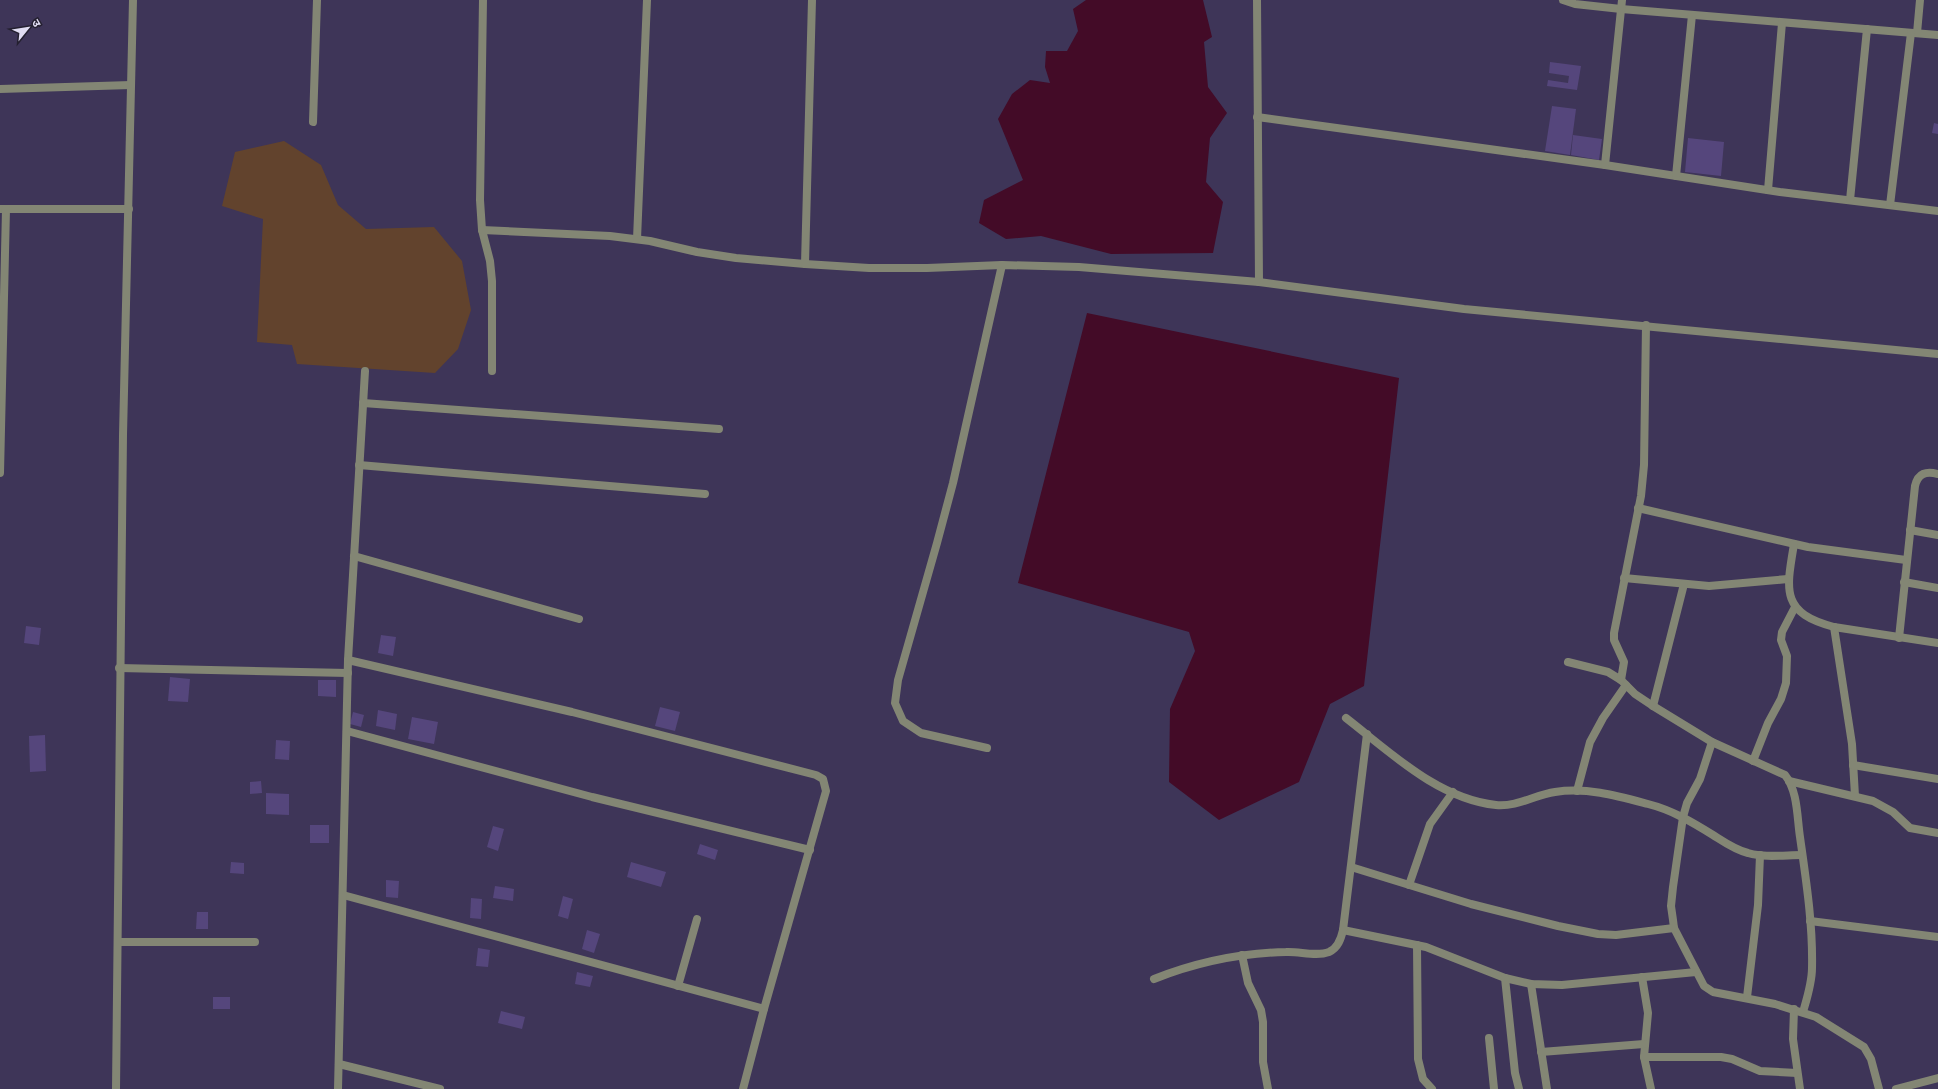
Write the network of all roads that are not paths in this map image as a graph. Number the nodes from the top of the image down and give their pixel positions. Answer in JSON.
{"nodes":[{"id":1,"x":133,"y":0,"type":"edge"},
{"id":2,"x":317,"y":0,"type":"edge"},
{"id":3,"x":483,"y":0,"type":"edge"},
{"id":4,"x":647,"y":0,"type":"edge"},
{"id":5,"x":812,"y":0,"type":"edge"},
{"id":6,"x":1256,"y":0,"type":"edge"},
{"id":7,"x":1563,"y":0,"type":"edge"},
{"id":8,"x":1622,"y":0,"type":"edge"},
{"id":9,"x":1920,"y":0,"type":"edge"},
{"id":10,"x":1621,"y":9,"type":"junction"},
{"id":11,"x":1692,"y":15,"type":"junction"},
{"id":12,"x":1782,"y":22,"type":"junction"},
{"id":13,"x":1868,"y":30,"type":"junction"},
{"id":14,"x":1914,"y":33,"type":"junction"},
{"id":15,"x":1938,"y":35,"type":"edge"},
{"id":16,"x":131,"y":85,"type":"junction"},
{"id":17,"x":0,"y":89,"type":"edge"},
{"id":18,"x":1257,"y":117,"type":"junction"},
{"id":19,"x":313,"y":122,"type":"dead end"},
{"id":20,"x":1605,"y":165,"type":"junction"},
{"id":21,"x":1676,"y":176,"type":"junction"},
{"id":22,"x":1768,"y":190,"type":"junction"},
{"id":23,"x":1850,"y":200,"type":"junction"},
{"id":24,"x":1890,"y":205,"type":"junction"},
{"id":25,"x":3,"y":209,"type":"edge"},
{"id":26,"x":130,"y":209,"type":"junction"},
{"id":27,"x":1938,"y":211,"type":"edge"},
{"id":28,"x":482,"y":230,"type":"junction"},
{"id":29,"x":637,"y":240,"type":"junction"},
{"id":30,"x":805,"y":264,"type":"junction"},
{"id":31,"x":1002,"y":265,"type":"junction"},
{"id":32,"x":1259,"y":282,"type":"junction"},
{"id":33,"x":1646,"y":325,"type":"junction"},
{"id":34,"x":1938,"y":354,"type":"edge"},
{"id":35,"x":365,"y":371,"type":"dead end"},
{"id":36,"x":492,"y":371,"type":"dead end"},
{"id":37,"x":363,"y":403,"type":"junction"},
{"id":38,"x":719,"y":429,"type":"dead end"},
{"id":39,"x":359,"y":465,"type":"junction"},
{"id":40,"x":0,"y":473,"type":"edge"},
{"id":41,"x":1938,"y":474,"type":"edge"},
{"id":42,"x":705,"y":494,"type":"dead end"},
{"id":43,"x":1638,"y":508,"type":"junction"},
{"id":44,"x":1910,"y":530,"type":"junction"},
{"id":45,"x":1938,"y":535,"type":"edge"},
{"id":46,"x":1794,"y":544,"type":"junction"},
{"id":47,"x":354,"y":556,"type":"junction"},
{"id":48,"x":1906,"y":560,"type":"junction"},
{"id":49,"x":1624,"y":578,"type":"junction"},
{"id":50,"x":1788,"y":579,"type":"junction"},
{"id":51,"x":1904,"y":582,"type":"junction"},
{"id":52,"x":1684,"y":584,"type":"junction"},
{"id":53,"x":1938,"y":588,"type":"edge"},
{"id":54,"x":1796,"y":607,"type":"junction"},
{"id":55,"x":579,"y":619,"type":"dead end"},
{"id":56,"x":1834,"y":627,"type":"junction"},
{"id":57,"x":1899,"y":638,"type":"junction"},
{"id":58,"x":1938,"y":643,"type":"edge"},
{"id":59,"x":348,"y":660,"type":"junction"},
{"id":60,"x":1568,"y":662,"type":"dead end"},
{"id":61,"x":120,"y":668,"type":"junction"},
{"id":62,"x":348,"y":674,"type":"junction"},
{"id":63,"x":1624,"y":682,"type":"junction"},
{"id":64,"x":1653,"y":706,"type":"junction"},
{"id":65,"x":1346,"y":718,"type":"dead end"},
{"id":66,"x":347,"y":730,"type":"junction"},
{"id":67,"x":1367,"y":734,"type":"junction"},
{"id":68,"x":1712,"y":742,"type":"junction"},
{"id":69,"x":987,"y":748,"type":"dead end"},
{"id":70,"x":1753,"y":761,"type":"junction"},
{"id":71,"x":1853,"y":765,"type":"junction"},
{"id":72,"x":1938,"y":779,"type":"edge"},
{"id":73,"x":1789,"y":781,"type":"junction"},
{"id":74,"x":1578,"y":791,"type":"junction"},
{"id":75,"x":1453,"y":792,"type":"junction"},
{"id":76,"x":1855,"y":796,"type":"junction"},
{"id":77,"x":1683,"y":817,"type":"junction"},
{"id":78,"x":1938,"y":833,"type":"edge"},
{"id":79,"x":810,"y":850,"type":"junction"},
{"id":80,"x":1802,"y":855,"type":"junction"},
{"id":81,"x":1760,"y":856,"type":"junction"},
{"id":82,"x":1351,"y":867,"type":"junction"},
{"id":83,"x":1409,"y":885,"type":"junction"},
{"id":84,"x":343,"y":895,"type":"junction"},
{"id":85,"x":697,"y":919,"type":"dead end"},
{"id":86,"x":1810,"y":921,"type":"junction"},
{"id":87,"x":1674,"y":928,"type":"junction"},
{"id":88,"x":1343,"y":930,"type":"junction"},
{"id":89,"x":1938,"y":937,"type":"edge"},
{"id":90,"x":118,"y":942,"type":"junction"},
{"id":91,"x":255,"y":942,"type":"dead end"},
{"id":92,"x":1417,"y":945,"type":"junction"},
{"id":93,"x":1242,"y":955,"type":"junction"},
{"id":94,"x":1696,"y":972,"type":"junction"},
{"id":95,"x":1642,"y":977,"type":"junction"},
{"id":96,"x":1505,"y":978,"type":"junction"},
{"id":97,"x":1154,"y":979,"type":"dead end"},
{"id":98,"x":1532,"y":984,"type":"junction"},
{"id":99,"x":678,"y":986,"type":"junction"},
{"id":100,"x":1747,"y":998,"type":"junction"},
{"id":101,"x":764,"y":1009,"type":"junction"},
{"id":102,"x":1794,"y":1009,"type":"junction"},
{"id":103,"x":1803,"y":1012,"type":"junction"},
{"id":104,"x":1488,"y":1038,"type":"dead end"},
{"id":105,"x":1644,"y":1044,"type":"junction"},
{"id":106,"x":1541,"y":1052,"type":"junction"},
{"id":107,"x":1644,"y":1057,"type":"junction"},
{"id":108,"x":339,"y":1064,"type":"junction"},
{"id":109,"x":1797,"y":1073,"type":"junction"},
{"id":110,"x":1938,"y":1078,"type":"edge"},
{"id":111,"x":116,"y":1089,"type":"edge"},
{"id":112,"x":338,"y":1089,"type":"edge"},
{"id":113,"x":440,"y":1089,"type":"edge"},
{"id":114,"x":743,"y":1089,"type":"edge"},
{"id":115,"x":1268,"y":1089,"type":"edge"},
{"id":116,"x":1432,"y":1089,"type":"edge"},
{"id":117,"x":1494,"y":1089,"type":"edge"},
{"id":118,"x":1519,"y":1089,"type":"edge"},
{"id":119,"x":1546,"y":1089,"type":"edge"},
{"id":120,"x":1651,"y":1089,"type":"edge"},
{"id":121,"x":1800,"y":1089,"type":"edge"},
{"id":122,"x":1879,"y":1089,"type":"edge"},
{"id":123,"x":1896,"y":1089,"type":"edge"}],
"edges":[{"from":1,"to":16,"type":"street"},
{"from":2,"to":19,"type":"street"},
{"from":3,"to":28,"type":"street"},
{"from":4,"to":29,"type":"street"},
{"from":5,"to":30,"type":"street"},
{"from":6,"to":18,"type":"street"},
{"from":7,"to":10,"type":"street"},
{"from":8,"to":10,"type":"street"},
{"from":9,"to":14,"type":"street"},
{"from":10,"to":11,"type":"street"},
{"from":10,"to":20,"type":"street"},
{"from":11,"to":12,"type":"street"},
{"from":11,"to":21,"type":"street"},
{"from":12,"to":13,"type":"street"},
{"from":12,"to":22,"type":"street"},
{"from":13,"to":14,"type":"street"},
{"from":13,"to":23,"type":"street"},
{"from":14,"to":15,"type":"street"},
{"from":14,"to":24,"type":"street"},
{"from":16,"to":17,"type":"street"},
{"from":16,"to":26,"type":"street"},
{"from":18,"to":20,"type":"street"},
{"from":18,"to":32,"type":"street"},
{"from":20,"to":21,"type":"street"},
{"from":21,"to":22,"type":"street"},
{"from":22,"to":23,"type":"street"},
{"from":23,"to":24,"type":"street"},
{"from":24,"to":27,"type":"street"},
{"from":25,"to":26,"type":"street"},
{"from":25,"to":40,"type":"street"},
{"from":26,"to":61,"type":"street"},
{"from":28,"to":29,"type":"street"},
{"from":28,"to":36,"type":"street"},
{"from":29,"to":30,"type":"street"},
{"from":30,"to":31,"type":"street"},
{"from":31,"to":32,"type":"street"},
{"from":31,"to":69,"type":"street"},
{"from":32,"to":33,"type":"street"},
{"from":33,"to":34,"type":"street"},
{"from":33,"to":43,"type":"street"},
{"from":35,"to":37,"type":"street"},
{"from":37,"to":38,"type":"street"},
{"from":37,"to":39,"type":"street"},
{"from":39,"to":42,"type":"street"},
{"from":39,"to":47,"type":"street"},
{"from":41,"to":44,"type":"street"},
{"from":43,"to":46,"type":"street"},
{"from":43,"to":49,"type":"street"},
{"from":44,"to":45,"type":"street"},
{"from":44,"to":48,"type":"street"},
{"from":46,"to":48,"type":"street"},
{"from":46,"to":50,"type":"street"},
{"from":47,"to":55,"type":"street"},
{"from":47,"to":59,"type":"street"},
{"from":48,"to":51,"type":"street"},
{"from":49,"to":52,"type":"street"},
{"from":49,"to":63,"type":"street"},
{"from":50,"to":52,"type":"street"},
{"from":50,"to":54,"type":"street"},
{"from":51,"to":53,"type":"street"},
{"from":51,"to":57,"type":"street"},
{"from":52,"to":64,"type":"street"},
{"from":54,"to":56,"type":"street"},
{"from":54,"to":70,"type":"street"},
{"from":56,"to":57,"type":"street"},
{"from":56,"to":71,"type":"street"},
{"from":57,"to":58,"type":"street"},
{"from":59,"to":62,"type":"street"},
{"from":59,"to":79,"type":"street"},
{"from":60,"to":63,"type":"street"},
{"from":61,"to":62,"type":"street"},
{"from":61,"to":90,"type":"street"},
{"from":62,"to":66,"type":"street"},
{"from":63,"to":64,"type":"street"},
{"from":63,"to":74,"type":"street"},
{"from":64,"to":68,"type":"street"},
{"from":65,"to":67,"type":"street"},
{"from":66,"to":79,"type":"street"},
{"from":66,"to":84,"type":"street"},
{"from":67,"to":75,"type":"street"},
{"from":67,"to":82,"type":"street"},
{"from":68,"to":70,"type":"street"},
{"from":68,"to":77,"type":"street"},
{"from":70,"to":73,"type":"street"},
{"from":71,"to":72,"type":"street"},
{"from":71,"to":76,"type":"street"},
{"from":73,"to":76,"type":"street"},
{"from":73,"to":80,"type":"street"},
{"from":74,"to":75,"type":"street"},
{"from":74,"to":77,"type":"street"},
{"from":75,"to":83,"type":"street"},
{"from":76,"to":78,"type":"street"},
{"from":77,"to":81,"type":"street"},
{"from":77,"to":87,"type":"street"},
{"from":79,"to":101,"type":"street"},
{"from":80,"to":81,"type":"street"},
{"from":80,"to":86,"type":"street"},
{"from":81,"to":100,"type":"street"},
{"from":82,"to":83,"type":"street"},
{"from":82,"to":88,"type":"street"},
{"from":83,"to":87,"type":"street"},
{"from":84,"to":99,"type":"street"},
{"from":84,"to":108,"type":"street"},
{"from":85,"to":99,"type":"street"},
{"from":86,"to":89,"type":"street"},
{"from":86,"to":103,"type":"street"},
{"from":87,"to":94,"type":"street"},
{"from":88,"to":92,"type":"street"},
{"from":88,"to":93,"type":"street"},
{"from":90,"to":91,"type":"street"},
{"from":90,"to":111,"type":"street"},
{"from":92,"to":96,"type":"street"},
{"from":92,"to":116,"type":"street"},
{"from":93,"to":97,"type":"street"},
{"from":93,"to":115,"type":"street"},
{"from":94,"to":95,"type":"street"},
{"from":94,"to":100,"type":"street"},
{"from":95,"to":98,"type":"street"},
{"from":95,"to":105,"type":"street"},
{"from":96,"to":98,"type":"street"},
{"from":96,"to":118,"type":"street"},
{"from":98,"to":106,"type":"street"},
{"from":99,"to":101,"type":"street"},
{"from":100,"to":102,"type":"street"},
{"from":101,"to":114,"type":"street"},
{"from":102,"to":103,"type":"street"},
{"from":102,"to":109,"type":"street"},
{"from":103,"to":122,"type":"street"},
{"from":104,"to":117,"type":"street"},
{"from":105,"to":106,"type":"street"},
{"from":105,"to":107,"type":"street"},
{"from":106,"to":119,"type":"street"},
{"from":107,"to":109,"type":"street"},
{"from":107,"to":120,"type":"street"},
{"from":108,"to":112,"type":"street"},
{"from":108,"to":113,"type":"street"},
{"from":109,"to":121,"type":"street"},
{"from":110,"to":123,"type":"street"}]}
